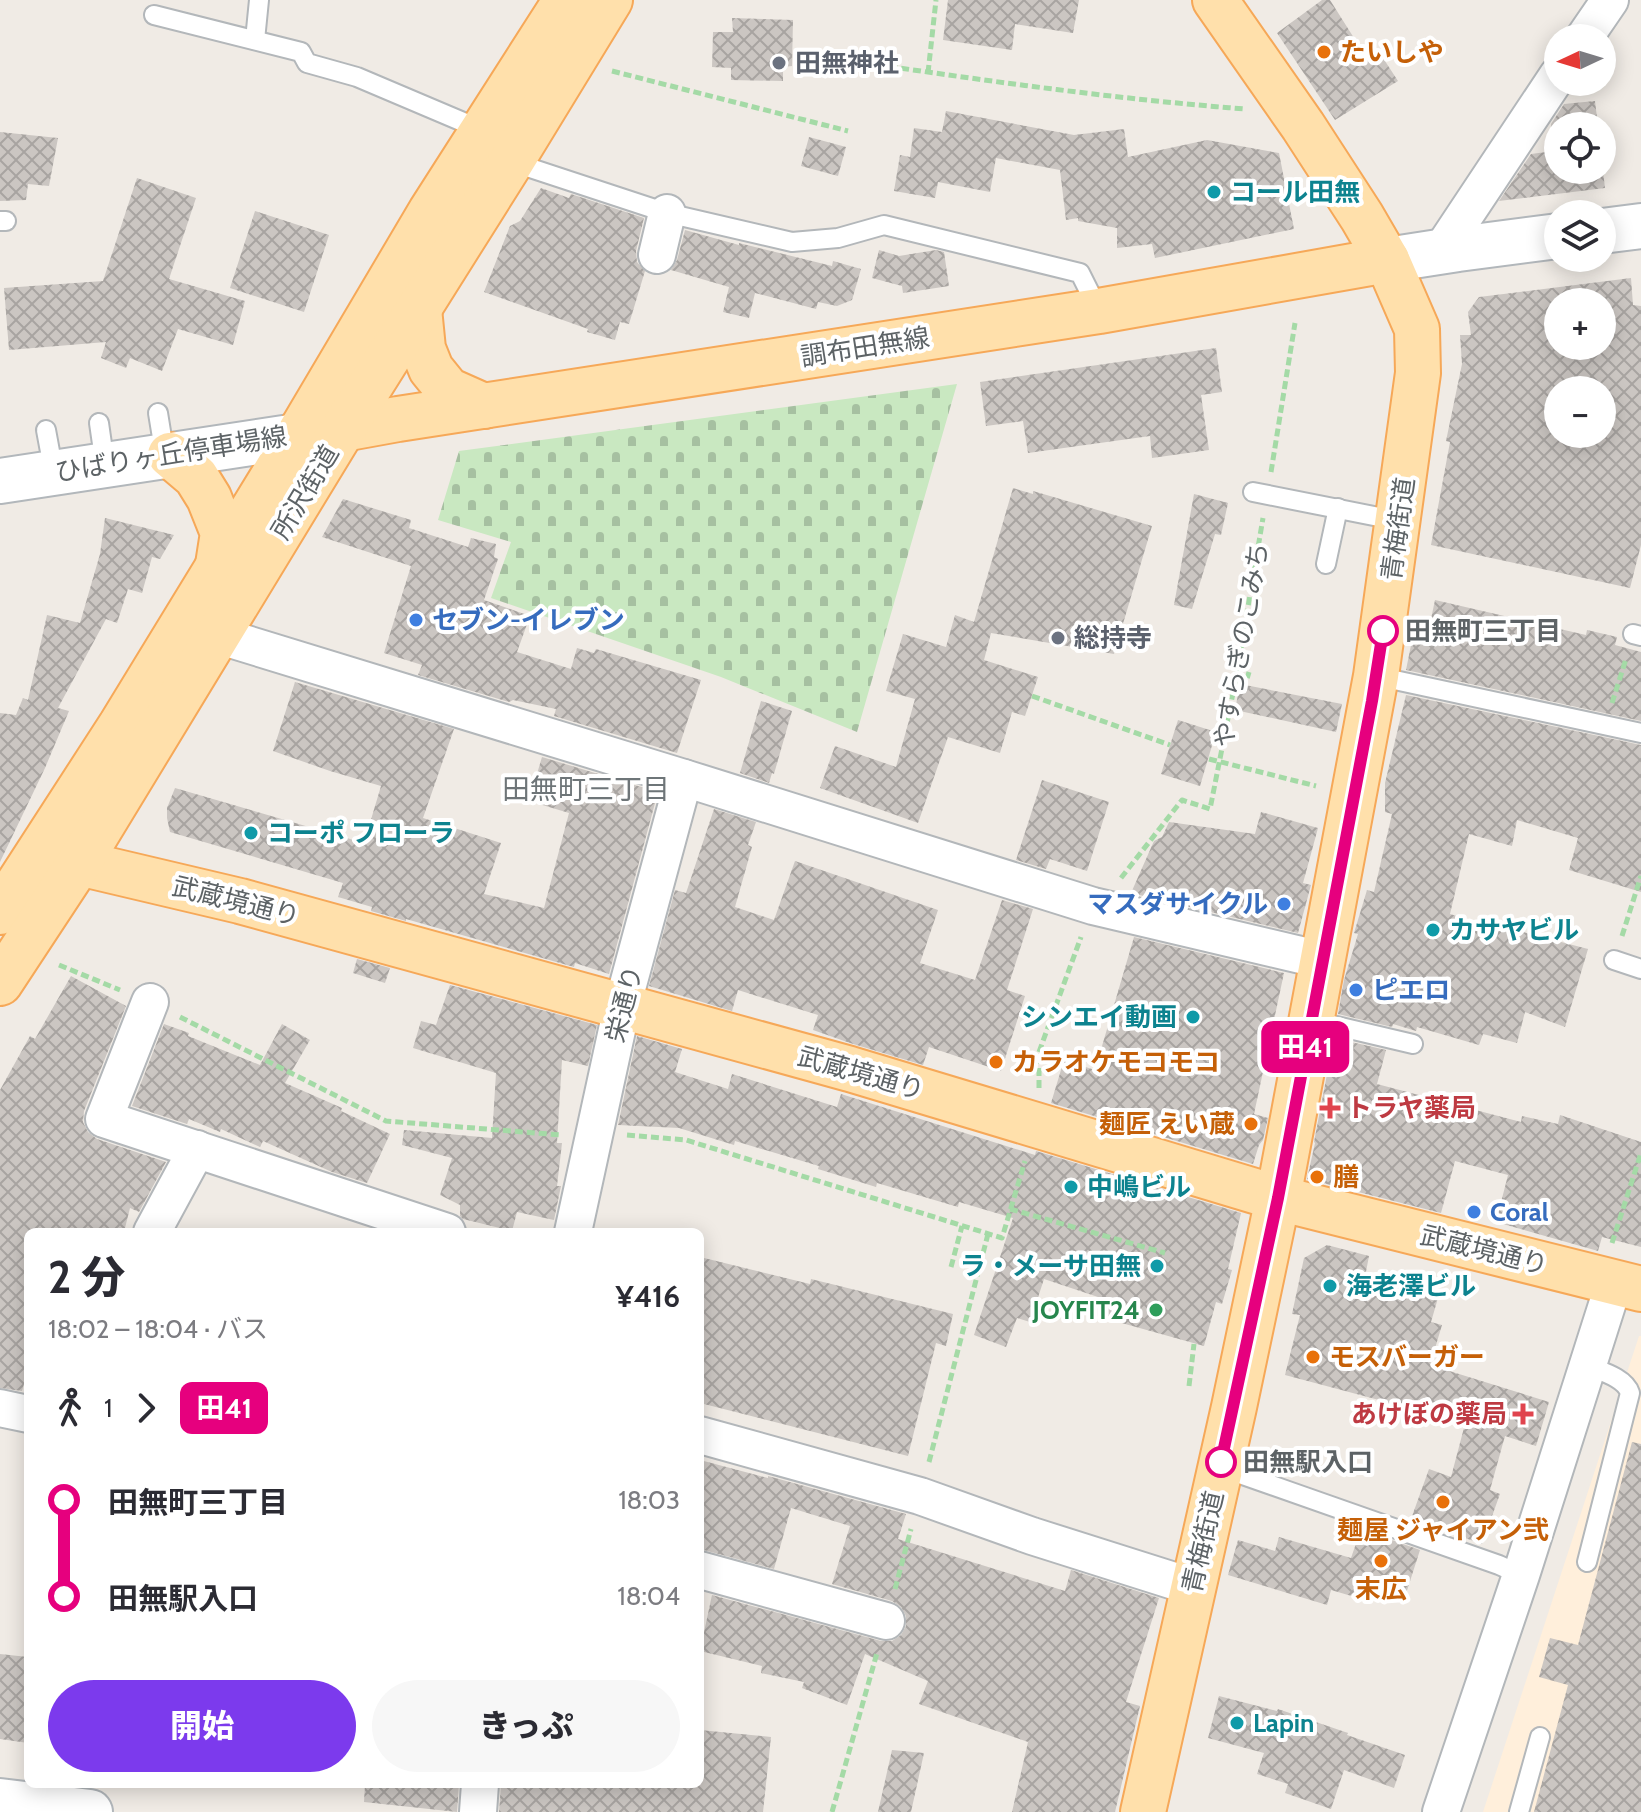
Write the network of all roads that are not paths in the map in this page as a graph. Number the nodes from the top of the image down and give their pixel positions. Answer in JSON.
{"nodes":[{"id":1,"x":259,"y":0,"type":"edge"},
{"id":2,"x":566,"y":0,"type":"edge"},
{"id":3,"x":610,"y":0,"type":"edge"},
{"id":4,"x":1215,"y":0,"type":"edge"},
{"id":5,"x":1610,"y":0,"type":"edge"},
{"id":6,"x":154,"y":15,"type":"dead end"},
{"id":7,"x":1594,"y":24,"type":"edge"},
{"id":8,"x":255,"y":40,"type":"junction"},
{"id":9,"x":1544,"y":96,"type":"edge"},
{"id":10,"x":482,"y":130,"type":"junction"},
{"id":11,"x":511,"y":162,"type":"junction"},
{"id":12,"x":667,"y":213,"type":"junction"},
{"id":13,"x":1641,"y":226,"type":"edge"},
{"id":14,"x":1616,"y":229,"type":"edge"},
{"id":15,"x":1544,"y":238,"type":"edge"},
{"id":16,"x":1441,"y":251,"type":"junction"},
{"id":17,"x":657,"y":255,"type":"dead end"},
{"id":18,"x":1387,"y":260,"type":"junction"},
{"id":19,"x":419,"y":309,"type":"junction"},
{"id":20,"x":1099,"y":311,"type":"junction"},
{"id":21,"x":484,"y":406,"type":"junction"},
{"id":22,"x":158,"y":413,"type":"dead end"},
{"id":23,"x":99,"y":423,"type":"dead end"},
{"id":24,"x":343,"y":429,"type":"junction"},
{"id":25,"x":46,"y":430,"type":"dead end"},
{"id":26,"x":299,"y":434,"type":"junction"},
{"id":27,"x":168,"y":455,"type":"junction"},
{"id":28,"x":105,"y":465,"type":"junction"},
{"id":29,"x":54,"y":473,"type":"junction"},
{"id":30,"x":0,"y":481,"type":"edge"},
{"id":31,"x":1260,"y":493,"type":"road end"},
{"id":32,"x":1338,"y":508,"type":"junction"},
{"id":33,"x":1399,"y":521,"type":"junction"},
{"id":34,"x":1326,"y":564,"type":"dead end"},
{"id":35,"x":218,"y":565,"type":"junction"},
{"id":36,"x":217,"y":635,"type":"junction"},
{"id":37,"x":1376,"y":676,"type":"junction"},
{"id":38,"x":1641,"y":733,"type":"edge"},
{"id":39,"x":684,"y":778,"type":"junction"},
{"id":40,"x":79,"y":863,"type":"junction"},
{"id":41,"x":6,"y":895,"type":"edge"},
{"id":42,"x":1322,"y":960,"type":"junction"},
{"id":43,"x":1614,"y":960,"type":"road end"},
{"id":44,"x":1641,"y":969,"type":"edge"},
{"id":45,"x":0,"y":983,"type":"edge"},
{"id":46,"x":150,"y":1002,"type":"road end"},
{"id":47,"x":622,"y":1007,"type":"junction"},
{"id":48,"x":1310,"y":1020,"type":"junction"},
{"id":49,"x":1413,"y":1044,"type":"dead end"},
{"id":50,"x":197,"y":1149,"type":"junction"},
{"id":51,"x":1278,"y":1198,"type":"junction"},
{"id":52,"x":154,"y":1228,"type":"edge"},
{"id":53,"x":435,"y":1228,"type":"edge"},
{"id":54,"x":574,"y":1228,"type":"edge"},
{"id":55,"x":1619,"y":1284,"type":"edge"},
{"id":56,"x":1588,"y":1366,"type":"junction"},
{"id":57,"x":0,"y":1408,"type":"edge"},
{"id":58,"x":24,"y":1413,"type":"edge"},
{"id":59,"x":704,"y":1436,"type":"edge"},
{"id":60,"x":1220,"y":1467,"type":"junction"},
{"id":61,"x":1587,"y":1562,"type":"dead end"},
{"id":62,"x":704,"y":1571,"type":"edge"},
{"id":63,"x":1521,"y":1575,"type":"junction"},
{"id":64,"x":1193,"y":1587,"type":"junction"},
{"id":65,"x":886,"y":1621,"type":"dead end"},
{"id":66,"x":1540,"y":1737,"type":"dead end"},
{"id":67,"x":480,"y":1788,"type":"edge"},
{"id":68,"x":0,"y":1801,"type":"edge"},
{"id":69,"x":90,"y":1812,"type":"edge"},
{"id":70,"x":478,"y":1812,"type":"edge"},
{"id":71,"x":1143,"y":1812,"type":"edge"},
{"id":72,"x":1441,"y":1812,"type":"edge"},
{"id":73,"x":1519,"y":1812,"type":"edge"}],
"edges":[{"from":1,"to":8,"type":"lane"},
{"from":2,"to":10,"type":"main road","name":"所沢街道"},
{"from":3,"to":11,"type":"main road","name":"所沢街道"},
{"from":4,"to":18,"type":"main road","name":"青梅街道"},
{"from":5,"to":7,"type":"street"},
{"from":6,"to":8,"type":"lane"},
{"from":8,"to":10,"type":"lane"},
{"from":9,"to":16,"type":"street"},
{"from":10,"to":26,"type":"main road","name":"所沢街道"},
{"from":11,"to":12,"type":"lane"},
{"from":11,"to":19,"type":"main road","name":"所沢街道"},
{"from":12,"to":17,"type":"street"},
{"from":12,"to":20,"type":"lane"},
{"from":13,"to":14,"type":"main road"},
{"from":15,"to":16,"type":"main road"},
{"from":16,"to":18,"type":"main road"},
{"from":18,"to":20,"type":"main road","name":"調布田無線"},
{"from":18,"to":33,"type":"main road","name":"青梅街道"},
{"from":19,"to":21,"type":"main road"},
{"from":19,"to":24,"type":"main road","name":"所沢街道"},
{"from":20,"to":21,"type":"main road","name":"調布田無線"},
{"from":21,"to":24,"type":"main road","name":"調布田無線"},
{"from":22,"to":27,"type":"lane"},
{"from":23,"to":28,"type":"lane"},
{"from":24,"to":26,"type":"main road","name":"ひばりヶ丘停車場線"},
{"from":24,"to":36,"type":"main road","name":"所沢街道"},
{"from":25,"to":29,"type":"lane"},
{"from":26,"to":27,"type":"main road","name":"ひばりヶ丘停車場線"},
{"from":26,"to":35,"type":"main road","name":"所沢街道"},
{"from":27,"to":28,"type":"main road","name":"ひばりヶ丘停車場線"},
{"from":27,"to":35,"type":"main road"},
{"from":28,"to":29,"type":"main road","name":"ひばりヶ丘停車場線"},
{"from":29,"to":30,"type":"main road","name":"ひばりヶ丘停車場線"},
{"from":31,"to":32,"type":"lane"},
{"from":32,"to":33,"type":"lane"},
{"from":32,"to":34,"type":"lane"},
{"from":33,"to":37,"type":"main road","name":"青梅街道"},
{"from":35,"to":41,"type":"main road","name":"所沢街道"},
{"from":36,"to":39,"type":"street"},
{"from":36,"to":40,"type":"main road","name":"所沢街道"},
{"from":37,"to":38,"type":"lane"},
{"from":37,"to":42,"type":"main road","name":"青梅街道"},
{"from":39,"to":42,"type":"street"},
{"from":39,"to":47,"type":"street","name":"栄通り"},
{"from":40,"to":45,"type":"main road","name":"所沢街道"},
{"from":40,"to":47,"type":"main road","name":"武蔵境通り"},
{"from":42,"to":48,"type":"main road","name":"青梅街道"},
{"from":43,"to":44,"type":"lane"},
{"from":46,"to":50,"type":"street"},
{"from":47,"to":51,"type":"main road","name":"武蔵境通り"},
{"from":47,"to":54,"type":"street","name":"栄通り"},
{"from":48,"to":49,"type":"lane"},
{"from":48,"to":51,"type":"main road","name":"青梅街道"},
{"from":50,"to":52,"type":"street"},
{"from":50,"to":53,"type":"street"},
{"from":51,"to":55,"type":"main road","name":"武蔵境通り"},
{"from":51,"to":60,"type":"main road","name":"青梅街道"},
{"from":55,"to":56,"type":"street"},
{"from":56,"to":61,"type":"lane"},
{"from":56,"to":63,"type":"street"},
{"from":57,"to":58,"type":"street"},
{"from":59,"to":64,"type":"street"},
{"from":60,"to":63,"type":"lane"},
{"from":60,"to":64,"type":"main road","name":"青梅街道"},
{"from":62,"to":65,"type":"street"},
{"from":63,"to":72,"type":"street"},
{"from":64,"to":71,"type":"main road","name":"青梅街道"},
{"from":66,"to":73,"type":"lane"},
{"from":67,"to":70,"type":"street"},
{"from":68,"to":69,"type":"main road"}]}
